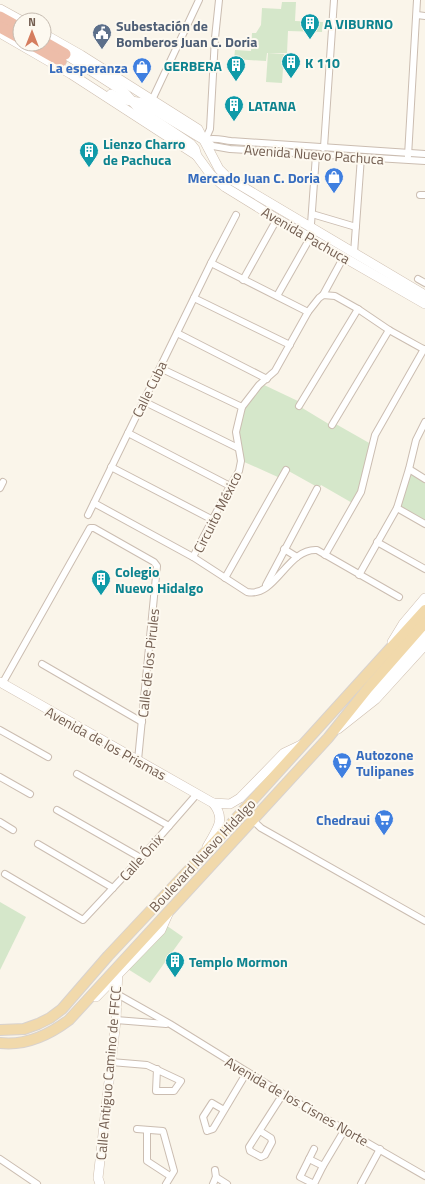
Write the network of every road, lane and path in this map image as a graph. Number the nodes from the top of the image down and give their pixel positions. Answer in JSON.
{"nodes":[{"id":1,"x":199,"y":0,"type":"edge"},
{"id":2,"x":219,"y":0,"type":"edge"},
{"id":3,"x":334,"y":0,"type":"edge"},
{"id":4,"x":418,"y":0,"type":"edge"},
{"id":5,"x":0,"y":9,"type":"edge"},
{"id":6,"x":416,"y":15,"type":"junction"},
{"id":7,"x":12,"y":16,"type":"edge"},
{"id":8,"x":425,"y":16,"type":"edge"},
{"id":9,"x":0,"y":17,"type":"edge"},
{"id":10,"x":12,"y":24,"type":"edge"},
{"id":11,"x":0,"y":27,"type":"edge"},
{"id":12,"x":0,"y":33,"type":"edge"},
{"id":13,"x":12,"y":34,"type":"edge"},
{"id":14,"x":52,"y":39,"type":"edge"},
{"id":15,"x":52,"y":48,"type":"edge"},
{"id":16,"x":51,"y":52,"type":"edge"},
{"id":17,"x":63,"y":57,"type":"junction"},
{"id":18,"x":152,"y":100,"type":"junction"},
{"id":19,"x":132,"y":102,"type":"junction"},
{"id":20,"x":205,"y":140,"type":"junction"},
{"id":21,"x":324,"y":147,"type":"junction"},
{"id":22,"x":408,"y":152,"type":"junction"},
{"id":23,"x":425,"y":154,"type":"edge"},
{"id":24,"x":316,"y":155,"type":"junction"},
{"id":25,"x":197,"y":156,"type":"junction"},
{"id":26,"x":361,"y":157,"type":"junction"},
{"id":27,"x":408,"y":160,"type":"junction"},
{"id":28,"x":425,"y":161,"type":"edge"},
{"id":29,"x":312,"y":214,"type":"junction"},
{"id":30,"x":236,"y":216,"type":"dead end"},
{"id":31,"x":277,"y":220,"type":"junction"},
{"id":32,"x":311,"y":227,"type":"junction"},
{"id":33,"x":356,"y":227,"type":"junction"},
{"id":34,"x":310,"y":238,"type":"junction"},
{"id":35,"x":354,"y":253,"type":"junction"},
{"id":36,"x":342,"y":260,"type":"dead end"},
{"id":37,"x":211,"y":263,"type":"junction"},
{"id":38,"x":418,"y":279,"type":"dead end"},
{"id":39,"x":243,"y":280,"type":"junction"},
{"id":40,"x":425,"y":283,"type":"edge"},
{"id":41,"x":425,"y":294,"type":"edge"},
{"id":42,"x":323,"y":295,"type":"junction"},
{"id":43,"x":277,"y":296,"type":"junction"},
{"id":44,"x":194,"y":298,"type":"junction"},
{"id":45,"x":425,"y":304,"type":"edge"},
{"id":46,"x":358,"y":309,"type":"junction"},
{"id":47,"x":308,"y":312,"type":"junction"},
{"id":48,"x":389,"y":330,"type":"junction"},
{"id":49,"x":177,"y":333,"type":"junction"},
{"id":50,"x":290,"y":345,"type":"junction"},
{"id":51,"x":424,"y":350,"type":"edge"},
{"id":52,"x":160,"y":368,"type":"junction"},
{"id":53,"x":267,"y":380,"type":"junction"},
{"id":54,"x":143,"y":401,"type":"junction"},
{"id":55,"x":299,"y":406,"type":"dead end"},
{"id":56,"x":242,"y":407,"type":"junction"},
{"id":57,"x":425,"y":422,"type":"edge"},
{"id":58,"x":332,"y":425,"type":"dead end"},
{"id":59,"x":128,"y":433,"type":"junction"},
{"id":60,"x":238,"y":448,"type":"junction"},
{"id":61,"x":111,"y":467,"type":"junction"},
{"id":62,"x":286,"y":470,"type":"dead end"},
{"id":63,"x":409,"y":470,"type":"junction"},
{"id":64,"x":425,"y":479,"type":"edge"},
{"id":65,"x":3,"y":482,"type":"dead end"},
{"id":66,"x":230,"y":486,"type":"junction"},
{"id":67,"x":0,"y":488,"type":"edge"},
{"id":68,"x":317,"y":489,"type":"dead end"},
{"id":69,"x":94,"y":502,"type":"junction"},
{"id":70,"x":398,"y":508,"type":"junction"},
{"id":71,"x":88,"y":515,"type":"dead end"},
{"id":72,"x":213,"y":520,"type":"junction"},
{"id":73,"x":425,"y":524,"type":"edge"},
{"id":74,"x":377,"y":542,"type":"junction"},
{"id":75,"x":284,"y":549,"type":"junction"},
{"id":76,"x":325,"y":555,"type":"junction"},
{"id":77,"x":193,"y":557,"type":"junction"},
{"id":78,"x":297,"y":557,"type":"junction"},
{"id":79,"x":425,"y":569,"type":"edge"},
{"id":80,"x":359,"y":575,"type":"junction"},
{"id":81,"x":225,"y":578,"type":"junction"},
{"id":82,"x":263,"y":590,"type":"junction"},
{"id":83,"x":399,"y":597,"type":"dead end"},
{"id":84,"x":425,"y":598,"type":"edge"},
{"id":85,"x":425,"y":610,"type":"edge"},
{"id":86,"x":425,"y":623,"type":"edge"},
{"id":87,"x":425,"y":635,"type":"edge"},
{"id":88,"x":425,"y":645,"type":"edge"},
{"id":89,"x":386,"y":652,"type":"junction"},
{"id":90,"x":42,"y":664,"type":"dead end"},
{"id":91,"x":1,"y":683,"type":"edge"},
{"id":92,"x":142,"y":722,"type":"junction"},
{"id":93,"x":0,"y":730,"type":"edge"},
{"id":94,"x":328,"y":738,"type":"junction"},
{"id":95,"x":303,"y":744,"type":"junction"},
{"id":96,"x":48,"y":757,"type":"dead end"},
{"id":97,"x":138,"y":760,"type":"junction"},
{"id":98,"x":77,"y":774,"type":"dead end"},
{"id":99,"x":0,"y":777,"type":"edge"},
{"id":100,"x":30,"y":794,"type":"dead end"},
{"id":101,"x":197,"y":794,"type":"junction"},
{"id":102,"x":213,"y":803,"type":"junction"},
{"id":103,"x":57,"y":810,"type":"dead end"},
{"id":104,"x":243,"y":811,"type":"junction"},
{"id":105,"x":253,"y":820,"type":"junction"},
{"id":106,"x":0,"y":822,"type":"edge"},
{"id":107,"x":169,"y":826,"type":"junction"},
{"id":108,"x":13,"y":830,"type":"dead end"},
{"id":109,"x":38,"y":844,"type":"dead end"},
{"id":110,"x":201,"y":857,"type":"junction"},
{"id":111,"x":141,"y":858,"type":"junction"},
{"id":112,"x":5,"y":874,"type":"dead end"},
{"id":113,"x":113,"y":888,"type":"junction"},
{"id":114,"x":150,"y":912,"type":"junction"},
{"id":115,"x":425,"y":921,"type":"edge"},
{"id":116,"x":121,"y":969,"type":"junction"},
{"id":117,"x":106,"y":988,"type":"junction"},
{"id":118,"x":117,"y":994,"type":"junction"},
{"id":119,"x":83,"y":1005,"type":"junction"},
{"id":120,"x":147,"y":1011,"type":"junction"},
{"id":121,"x":116,"y":1020,"type":"junction"},
{"id":122,"x":146,"y":1022,"type":"junction"},
{"id":123,"x":170,"y":1024,"type":"junction"},
{"id":124,"x":0,"y":1030,"type":"edge"},
{"id":125,"x":0,"y":1043,"type":"edge"},
{"id":126,"x":111,"y":1062,"type":"junction"},
{"id":127,"x":157,"y":1069,"type":"junction"},
{"id":128,"x":247,"y":1072,"type":"junction"},
{"id":129,"x":283,"y":1094,"type":"junction"},
{"id":130,"x":224,"y":1110,"type":"dead end"},
{"id":131,"x":138,"y":1129,"type":"dead end"},
{"id":132,"x":345,"y":1129,"type":"junction"},
{"id":133,"x":147,"y":1130,"type":"junction"},
{"id":134,"x":260,"y":1131,"type":"dead end"},
{"id":135,"x":314,"y":1148,"type":"dead end"},
{"id":136,"x":380,"y":1149,"type":"junction"},
{"id":137,"x":309,"y":1158,"type":"junction"},
{"id":138,"x":0,"y":1159,"type":"edge"},
{"id":139,"x":323,"y":1166,"type":"junction"},
{"id":140,"x":170,"y":1176,"type":"junction"},
{"id":141,"x":425,"y":1176,"type":"edge"},
{"id":142,"x":98,"y":1182,"type":"edge"},
{"id":143,"x":37,"y":1184,"type":"edge"},
{"id":144,"x":166,"y":1184,"type":"edge"},
{"id":145,"x":213,"y":1184,"type":"edge"},
{"id":146,"x":226,"y":1184,"type":"edge"},
{"id":147,"x":314,"y":1184,"type":"edge"},
{"id":148,"x":361,"y":1184,"type":"edge"}],
"edges":[{"from":1,"to":18,"type":"street"},
{"from":2,"to":20,"type":"street"},
{"from":3,"to":21,"type":"street"},
{"from":4,"to":6,"type":"street"},
{"from":5,"to":7,"type":"main road"},
{"from":6,"to":8,"type":"street"},
{"from":6,"to":22,"type":"street"},
{"from":9,"to":10,"type":"highway"},
{"from":11,"to":13,"type":"highway"},
{"from":12,"to":25,"type":"main road"},
{"from":14,"to":18,"type":"main road","name":"Avenida Nuevo Pachuca"},
{"from":15,"to":17,"type":"highway"},
{"from":16,"to":17,"type":"highway"},
{"from":17,"to":19,"type":"main road"},
{"from":18,"to":20,"type":"main road","name":"Avenida Nuevo Pachuca"},
{"from":19,"to":20,"type":"main road"},
{"from":19,"to":25,"type":"main road","name":"Avenida Pachuca"},
{"from":20,"to":21,"type":"street","name":"Avenida Nuevo Pachuca"},
{"from":20,"to":24,"type":"street","name":"Avenida Nuevo Pachuca"},
{"from":20,"to":25,"type":"main road"},
{"from":20,"to":32,"type":"main road","name":"Avenida Pachuca"},
{"from":21,"to":22,"type":"street","name":"Avenida Nuevo Pachuca"},
{"from":21,"to":24,"type":"street"},
{"from":22,"to":23,"type":"street","name":"Avenida Nuevo Pachuca"},
{"from":22,"to":27,"type":"street"},
{"from":24,"to":26,"type":"street","name":"Avenida Nuevo Pachuca"},
{"from":24,"to":29,"type":"street"},
{"from":25,"to":31,"type":"main road","name":"Avenida Pachuca"},
{"from":26,"to":27,"type":"street","name":"Avenida Nuevo Pachuca"},
{"from":26,"to":33,"type":"street"},
{"from":27,"to":28,"type":"street","name":"Avenida Nuevo Pachuca"},
{"from":29,"to":32,"type":"street"},
{"from":29,"to":33,"type":"street"},
{"from":30,"to":37,"type":"street","name":"Calle Cuba"},
{"from":31,"to":34,"type":"main road","name":"Avenida Pachuca"},
{"from":31,"to":39,"type":"street"},
{"from":32,"to":34,"type":"street"},
{"from":32,"to":35,"type":"main road","name":"Avenida Pachuca"},
{"from":33,"to":35,"type":"street"},
{"from":34,"to":43,"type":"street"},
{"from":34,"to":45,"type":"main road","name":"Avenida Pachuca"},
{"from":35,"to":41,"type":"main road","name":"Avenida Pachuca"},
{"from":36,"to":42,"type":"street","name":"Circuito México"},
{"from":37,"to":39,"type":"street"},
{"from":37,"to":44,"type":"street","name":"Calle Cuba"},
{"from":38,"to":40,"type":"street"},
{"from":39,"to":43,"type":"street"},
{"from":42,"to":46,"type":"street"},
{"from":42,"to":47,"type":"street","name":"Circuito México"},
{"from":43,"to":47,"type":"street"},
{"from":44,"to":49,"type":"street","name":"Calle Cuba"},
{"from":44,"to":50,"type":"street"},
{"from":46,"to":48,"type":"street"},
{"from":46,"to":55,"type":"street"},
{"from":47,"to":50,"type":"street","name":"Circuito México"},
{"from":48,"to":51,"type":"street"},
{"from":48,"to":58,"type":"street"},
{"from":49,"to":52,"type":"street","name":"Calle Cuba"},
{"from":49,"to":53,"type":"street"},
{"from":50,"to":53,"type":"street","name":"Circuito México"},
{"from":51,"to":76,"type":"street"},
{"from":52,"to":54,"type":"street","name":"Calle Cuba"},
{"from":52,"to":56,"type":"street"},
{"from":53,"to":56,"type":"street","name":"Circuito México"},
{"from":54,"to":59,"type":"street","name":"Calle Cuba"},
{"from":54,"to":60,"type":"street"},
{"from":56,"to":60,"type":"street","name":"Circuito México"},
{"from":57,"to":63,"type":"street"},
{"from":59,"to":61,"type":"street","name":"Calle Cuba"},
{"from":59,"to":66,"type":"street"},
{"from":60,"to":66,"type":"street","name":"Circuito México"},
{"from":61,"to":69,"type":"street","name":"Calle Cuba"},
{"from":61,"to":72,"type":"street"},
{"from":62,"to":81,"type":"street"},
{"from":63,"to":64,"type":"street"},
{"from":63,"to":70,"type":"street"},
{"from":65,"to":67,"type":"street"},
{"from":66,"to":72,"type":"street","name":"Circuito México"},
{"from":68,"to":75,"type":"street"},
{"from":69,"to":71,"type":"street","name":"Calle Cuba"},
{"from":69,"to":77,"type":"street"},
{"from":70,"to":73,"type":"street"},
{"from":70,"to":74,"type":"street"},
{"from":72,"to":77,"type":"street","name":"Circuito México"},
{"from":74,"to":79,"type":"street"},
{"from":74,"to":80,"type":"street"},
{"from":75,"to":78,"type":"street"},
{"from":75,"to":82,"type":"street"},
{"from":76,"to":78,"type":"street"},
{"from":76,"to":80,"type":"street"},
{"from":77,"to":81,"type":"street","name":"Circuito México"},
{"from":78,"to":82,"type":"street"},
{"from":80,"to":83,"type":"street"},
{"from":81,"to":82,"type":"street","name":"Circuito México"},
{"from":84,"to":89,"type":"main road"},
{"from":85,"to":89,"type":"main road"},
{"from":86,"to":94,"type":"main road","name":"Boulevard Nuevo Hidalgo"},
{"from":87,"to":94,"type":"main road","name":"Boulevard Nuevo Hidalgo"},
{"from":88,"to":94,"type":"main road"},
{"from":89,"to":95,"type":"main road"},
{"from":90,"to":92,"type":"street"},
{"from":91,"to":92,"type":"street","name":"Calle de los Pirules"},
{"from":91,"to":97,"type":"main road","name":"Avenida de los Prismas"},
{"from":92,"to":97,"type":"street","name":"Calle de los Pirules"},
{"from":93,"to":96,"type":"street"},
{"from":94,"to":105,"type":"main road","name":"Boulevard Nuevo Hidalgo"},
{"from":95,"to":102,"type":"main road"},
{"from":95,"to":104,"type":"main road","name":"Boulevard Nuevo Hidalgo"},
{"from":97,"to":101,"type":"main road","name":"Avenida de los Prismas"},
{"from":98,"to":107,"type":"street"},
{"from":99,"to":100,"type":"street"},
{"from":101,"to":102,"type":"main road","name":"Avenida de los Prismas"},
{"from":101,"to":107,"type":"street","name":"Calle Ónix"},
{"from":102,"to":110,"type":"main road"},
{"from":103,"to":111,"type":"street"},
{"from":104,"to":105,"type":"street"},
{"from":104,"to":110,"type":"main road","name":"Boulevard Nuevo Hidalgo"},
{"from":105,"to":115,"type":"street"},
{"from":105,"to":116,"type":"main road","name":"Boulevard Nuevo Hidalgo"},
{"from":106,"to":108,"type":"street"},
{"from":107,"to":111,"type":"street","name":"Calle Ónix"},
{"from":109,"to":113,"type":"street"},
{"from":110,"to":114,"type":"main road","name":"Boulevard Nuevo Hidalgo"},
{"from":111,"to":113,"type":"street","name":"Calle Ónix"},
{"from":112,"to":113,"type":"street","name":"Calle Ónix"},
{"from":114,"to":116,"type":"main road"},
{"from":114,"to":124,"type":"main road","name":"Boulevard Nuevo Hidalgo"},
{"from":116,"to":117,"type":"main road"},
{"from":116,"to":118,"type":"main road","name":"Calle Antiguo Camino de FFCC"},
{"from":116,"to":118,"type":"main road"},
{"from":116,"to":119,"type":"main road","name":"Boulevard Nuevo Hidalgo"},
{"from":117,"to":118,"type":"main road"},
{"from":117,"to":119,"type":"main road"},
{"from":118,"to":120,"type":"street","name":"Avenida de los Cisnes Norte"},
{"from":118,"to":121,"type":"main road","name":"Calle Antiguo Camino de FFCC"},
{"from":119,"to":125,"type":"main road","name":"Boulevard Nuevo Hidalgo"},
{"from":120,"to":122,"type":"street"},
{"from":120,"to":123,"type":"street","name":"Avenida de los Cisnes Norte"},
{"from":121,"to":122,"type":"street","name":"Avenida de los Cisnes Norte"},
{"from":121,"to":126,"type":"main road","name":"Calle Antiguo Camino de FFCC"},
{"from":122,"to":123,"type":"street","name":"Avenida de los Cisnes Norte"},
{"from":123,"to":128,"type":"street","name":"Avenida de los Cisnes Norte"},
{"from":126,"to":127,"type":"street"},
{"from":126,"to":142,"type":"main road","name":"Calle Antiguo Camino de FFCC"},
{"from":127,"to":127,"type":"street"},
{"from":128,"to":129,"type":"street","name":"Avenida de los Cisnes Norte"},
{"from":128,"to":130,"type":"street"},
{"from":129,"to":132,"type":"street","name":"Avenida de los Cisnes Norte"},
{"from":129,"to":134,"type":"street"},
{"from":131,"to":133,"type":"street"},
{"from":132,"to":136,"type":"street","name":"Avenida de los Cisnes Norte"},
{"from":132,"to":139,"type":"street"},
{"from":133,"to":140,"type":"street"},
{"from":133,"to":140,"type":"street"},
{"from":135,"to":137,"type":"street"},
{"from":136,"to":141,"type":"street","name":"Avenida de los Cisnes Norte"},
{"from":136,"to":148,"type":"street"},
{"from":137,"to":139,"type":"street"},
{"from":137,"to":147,"type":"street"},
{"from":138,"to":143,"type":"street"},
{"from":139,"to":147,"type":"street"},
{"from":140,"to":144,"type":"street"},
{"from":145,"to":146,"type":"street"}]}
